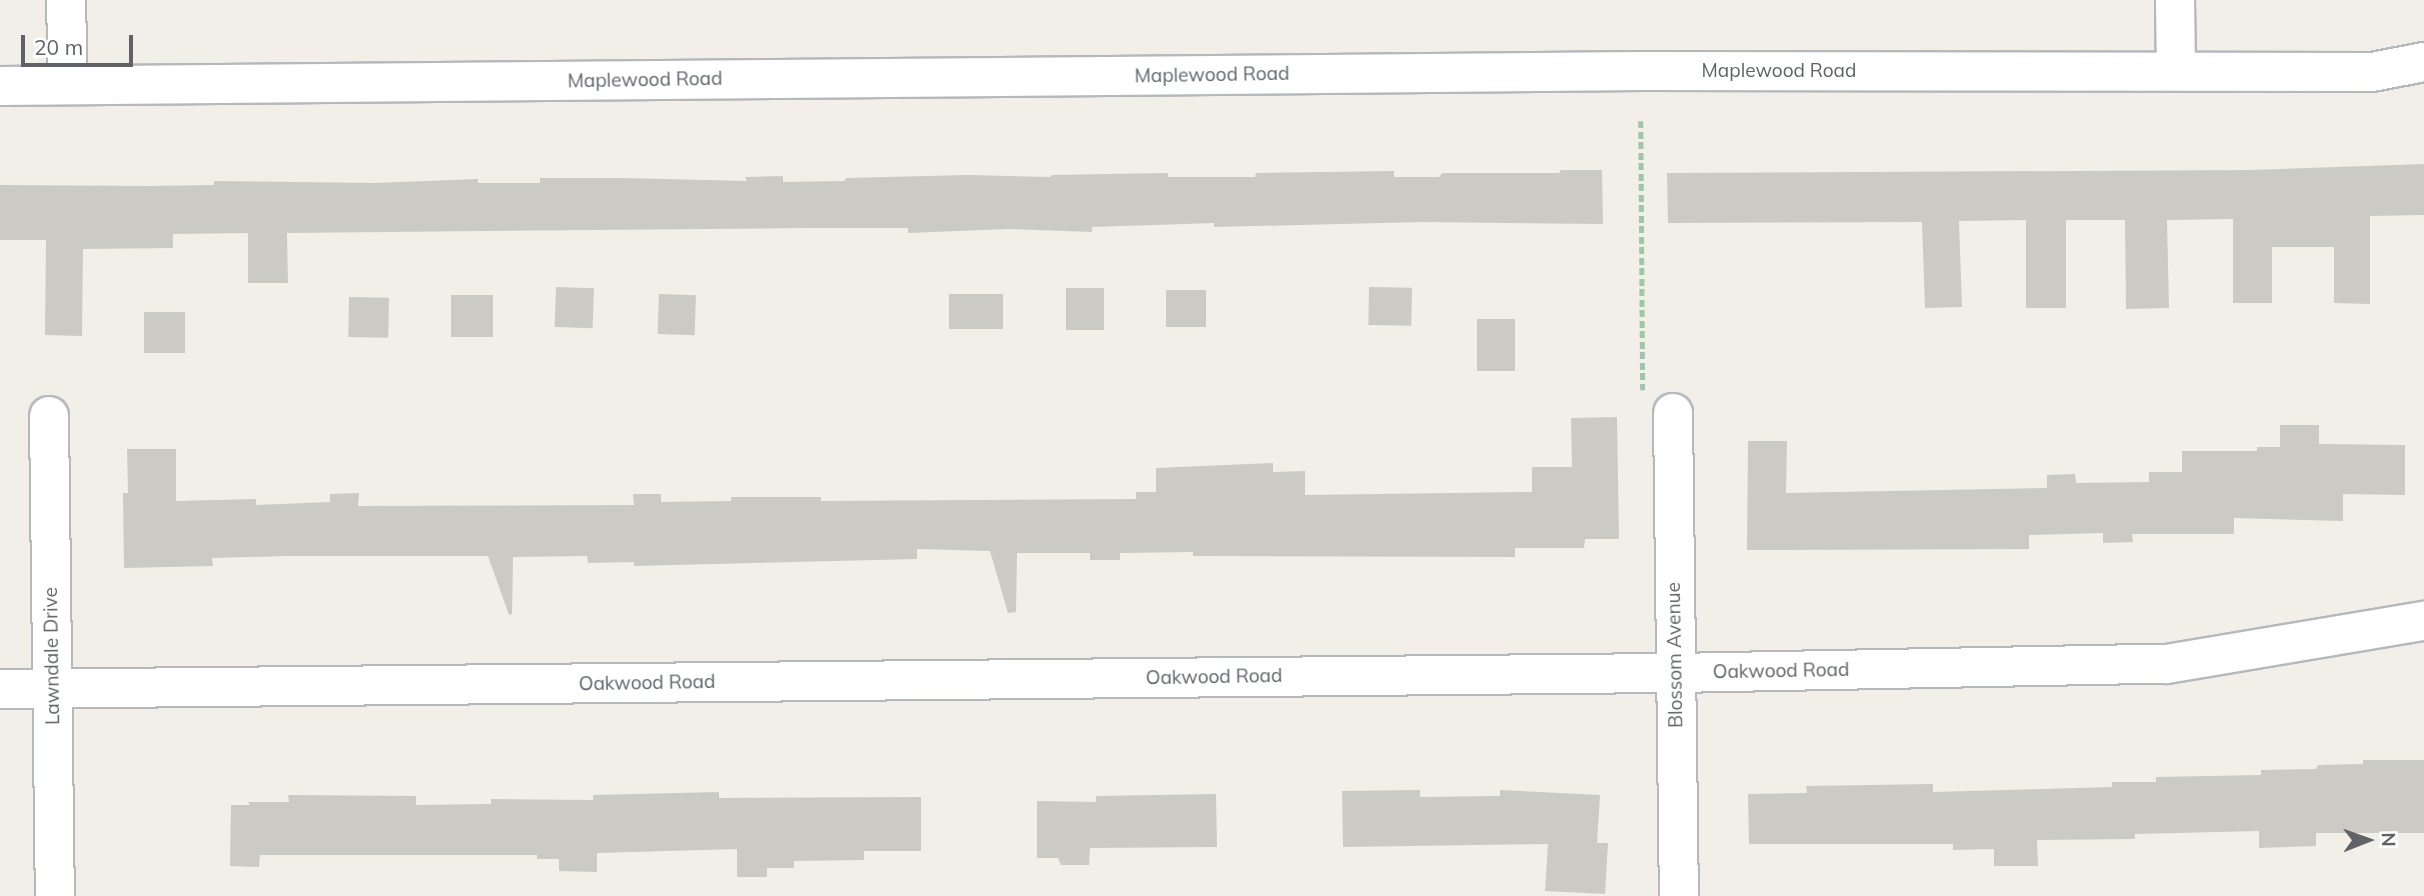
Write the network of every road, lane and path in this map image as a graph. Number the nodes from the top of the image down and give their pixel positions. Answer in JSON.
{"nodes":[{"id":1,"x":66,"y":0,"type":"edge"},
{"id":2,"x":2175,"y":0,"type":"edge"},
{"id":3,"x":2424,"y":62,"type":"edge"},
{"id":4,"x":2176,"y":71,"type":"junction"},
{"id":5,"x":68,"y":85,"type":"junction"},
{"id":6,"x":0,"y":86,"type":"edge"},
{"id":7,"x":1641,"y":121,"type":"dead end"},
{"id":8,"x":1658,"y":404,"type":"joint"},
{"id":9,"x":49,"y":416,"type":"dead end"},
{"id":10,"x":2424,"y":621,"type":"edge"},
{"id":11,"x":1675,"y":673,"type":"junction"},
{"id":12,"x":0,"y":689,"type":"edge"},
{"id":13,"x":52,"y":689,"type":"junction"},
{"id":14,"x":55,"y":896,"type":"edge"},
{"id":15,"x":1679,"y":896,"type":"edge"}],
"edges":[{"from":1,"to":5,"type":"street"},
{"from":2,"to":4,"type":"street"},
{"from":3,"to":4,"type":"street","name":"Maplewood Road"},
{"from":4,"to":5,"type":"street","name":"Maplewood Road"},
{"from":5,"to":6,"type":"street","name":"Maplewood Road"},
{"from":7,"to":8,"type":"path"},
{"from":8,"to":11,"type":"street","name":"Blossom Avenue"},
{"from":9,"to":13,"type":"street","name":"Lawndale Drive"},
{"from":10,"to":11,"type":"street","name":"Oakwood Road"},
{"from":11,"to":13,"type":"street","name":"Oakwood Road"},
{"from":11,"to":15,"type":"street","name":"Blossom Avenue"},
{"from":12,"to":13,"type":"street","name":"Oakwood Road"},
{"from":13,"to":14,"type":"street","name":"Lawndale Drive"}]}
